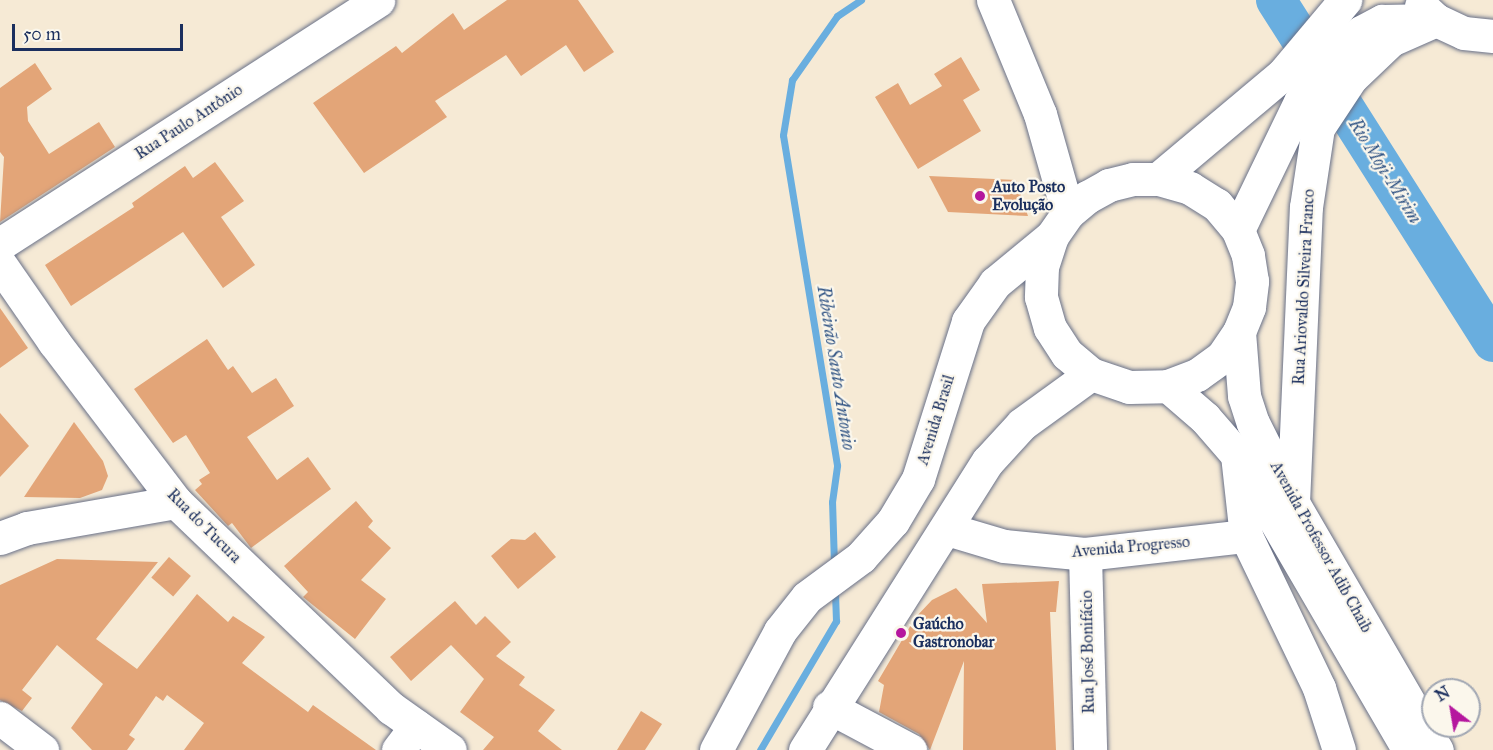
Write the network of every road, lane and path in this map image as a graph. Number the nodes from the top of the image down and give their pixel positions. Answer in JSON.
{"nodes":[{"id":1,"x":378,"y":0,"type":"edge"},
{"id":2,"x":993,"y":0,"type":"edge"},
{"id":3,"x":1345,"y":0,"type":"edge"},
{"id":4,"x":1426,"y":10,"type":"edge"},
{"id":5,"x":1334,"y":36,"type":"junction"},
{"id":6,"x":1493,"y":36,"type":"edge"},
{"id":7,"x":1309,"y":115,"type":"junction"},
{"id":8,"x":1158,"y":179,"type":"junction"},
{"id":9,"x":1060,"y":225,"type":"junction"},
{"id":10,"x":1238,"y":230,"type":"junction"},
{"id":11,"x":0,"y":244,"type":"edge"},
{"id":12,"x":0,"y":264,"type":"edge"},
{"id":13,"x":1239,"y":332,"type":"junction"},
{"id":14,"x":1091,"y":374,"type":"junction"},
{"id":15,"x":1168,"y":386,"type":"junction"},
{"id":16,"x":1237,"y":455,"type":"junction"},
{"id":17,"x":176,"y":502,"type":"junction"},
{"id":18,"x":1293,"y":502,"type":"junction"},
{"id":19,"x":947,"y":529,"type":"junction"},
{"id":20,"x":1246,"y":536,"type":"junction"},
{"id":21,"x":0,"y":538,"type":"edge"},
{"id":22,"x":1084,"y":554,"type":"junction"},
{"id":23,"x":829,"y":707,"type":"junction"},
{"id":24,"x":0,"y":718,"type":"edge"},
{"id":25,"x":407,"y":738,"type":"edge"},
{"id":26,"x":42,"y":750,"type":"edge"},
{"id":27,"x":450,"y":750,"type":"edge"},
{"id":28,"x":716,"y":750,"type":"edge"},
{"id":29,"x":805,"y":750,"type":"edge"},
{"id":30,"x":910,"y":750,"type":"edge"},
{"id":31,"x":1090,"y":750,"type":"edge"},
{"id":32,"x":1339,"y":750,"type":"edge"},
{"id":33,"x":1409,"y":750,"type":"edge"},
{"id":34,"x":1437,"y":750,"type":"edge"}],
"edges":[{"from":1,"to":11,"type":"main road","name":"Rua Paulo Antônio"},
{"from":2,"to":9,"type":"main road"},
{"from":3,"to":5,"type":"main road"},
{"from":4,"to":5,"type":"main road"},
{"from":4,"to":6,"type":"main road"},
{"from":4,"to":7,"type":"main road","name":"Rua Ariovaldo Silveira Franco"},
{"from":5,"to":7,"type":"main road"},
{"from":5,"to":8,"type":"main road"},
{"from":7,"to":10,"type":"main road"},
{"from":7,"to":18,"type":"main road","name":"Rua Ariovaldo Silveira Franco"},
{"from":8,"to":9,"type":"main road"},
{"from":8,"to":10,"type":"main road"},
{"from":9,"to":14,"type":"main road"},
{"from":9,"to":28,"type":"main road","name":"Avenida Brasil"},
{"from":10,"to":13,"type":"main road"},
{"from":12,"to":17,"type":"main road","name":"Rua do Tucura"},
{"from":13,"to":15,"type":"main road"},
{"from":13,"to":18,"type":"main road","name":"Avenida Professor Adib Chaib"},
{"from":14,"to":15,"type":"main road"},
{"from":14,"to":19,"type":"main road"},
{"from":15,"to":16,"type":"main road","name":"Avenida Professor Adib Chaib"},
{"from":16,"to":20,"type":"main road"},
{"from":16,"to":33,"type":"main road","name":"Avenida Professor Adib Chaib"},
{"from":17,"to":21,"type":"main road"},
{"from":17,"to":25,"type":"main road","name":"Rua do Tucura"},
{"from":18,"to":34,"type":"main road","name":"Avenida Professor Adib Chaib"},
{"from":19,"to":22,"type":"main road","name":"Avenida Progresso"},
{"from":19,"to":23,"type":"main road"},
{"from":20,"to":22,"type":"main road","name":"Avenida Progresso"},
{"from":20,"to":32,"type":"main road"},
{"from":22,"to":31,"type":"main road","name":"Rua José Bonifácio"},
{"from":23,"to":29,"type":"main road"},
{"from":23,"to":30,"type":"main road"},
{"from":24,"to":26,"type":"main road"},
{"from":25,"to":27,"type":"main road","name":"Rua do Tucura"}]}
